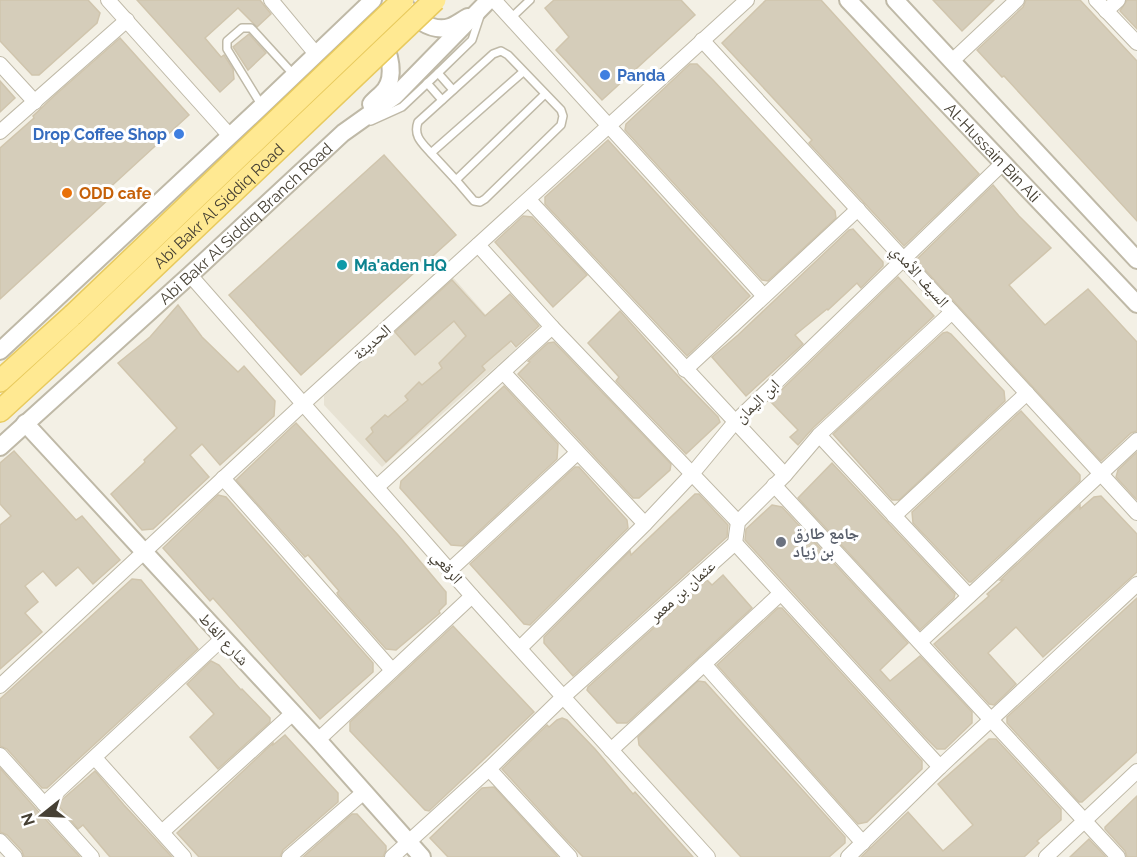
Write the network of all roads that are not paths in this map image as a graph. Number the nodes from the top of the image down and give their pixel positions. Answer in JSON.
{"nodes":[{"id":1,"x":108,"y":0,"type":"edge"},
{"id":2,"x":271,"y":0,"type":"edge"},
{"id":3,"x":373,"y":0,"type":"edge"},
{"id":4,"x":402,"y":0,"type":"edge"},
{"id":5,"x":435,"y":0,"type":"edge"},
{"id":6,"x":530,"y":0,"type":"edge"},
{"id":7,"x":747,"y":0,"type":"edge"},
{"id":8,"x":848,"y":0,"type":"edge"},
{"id":9,"x":895,"y":0,"type":"edge"},
{"id":10,"x":1017,"y":0,"type":"edge"},
{"id":11,"x":1096,"y":0,"type":"edge"},
{"id":12,"x":1118,"y":0,"type":"edge"},
{"id":13,"x":489,"y":3,"type":"edge"},
{"id":14,"x":1106,"y":11,"type":"junction"},
{"id":15,"x":127,"y":20,"type":"junction"},
{"id":16,"x":510,"y":20,"type":"junction"},
{"id":17,"x":702,"y":40,"type":"junction"},
{"id":18,"x":1137,"y":43,"type":"edge"},
{"id":19,"x":316,"y":54,"type":"junction"},
{"id":20,"x":951,"y":62,"type":"junction"},
{"id":21,"x":0,"y":64,"type":"edge"},
{"id":22,"x":523,"y":72,"type":"junction"},
{"id":23,"x":438,"y":73,"type":"junction"},
{"id":24,"x":294,"y":75,"type":"junction"},
{"id":25,"x":427,"y":83,"type":"junction"},
{"id":26,"x":453,"y":90,"type":"junction"},
{"id":27,"x":545,"y":94,"type":"junction"},
{"id":28,"x":442,"y":100,"type":"junction"},
{"id":29,"x":35,"y":102,"type":"junction"},
{"id":30,"x":262,"y":106,"type":"junction"},
{"id":31,"x":608,"y":126,"type":"junction"},
{"id":32,"x":0,"y":132,"type":"edge"},
{"id":33,"x":343,"y":133,"type":"junction"},
{"id":34,"x":230,"y":136,"type":"junction"},
{"id":35,"x":431,"y":153,"type":"junction"},
{"id":36,"x":1003,"y":163,"type":"junction"},
{"id":37,"x":456,"y":180,"type":"junction"},
{"id":38,"x":529,"y":200,"type":"junction"},
{"id":39,"x":858,"y":208,"type":"junction"},
{"id":40,"x":478,"y":245,"type":"junction"},
{"id":41,"x":904,"y":259,"type":"junction"},
{"id":42,"x":1137,"y":260,"type":"edge"},
{"id":43,"x":190,"y":276,"type":"junction"},
{"id":44,"x":764,"y":296,"type":"junction"},
{"id":45,"x":1137,"y":304,"type":"edge"},
{"id":46,"x":952,"y":312,"type":"junction"},
{"id":47,"x":80,"y":323,"type":"junction"},
{"id":48,"x":552,"y":327,"type":"junction"},
{"id":49,"x":0,"y":351,"type":"edge"},
{"id":50,"x":686,"y":370,"type":"junction"},
{"id":51,"x":503,"y":372,"type":"junction"},
{"id":52,"x":0,"y":381,"type":"edge"},
{"id":53,"x":1027,"y":393,"type":"junction"},
{"id":54,"x":303,"y":405,"type":"junction"},
{"id":55,"x":0,"y":411,"type":"edge"},
{"id":56,"x":735,"y":422,"type":"junction"},
{"id":57,"x":26,"y":423,"type":"junction"},
{"id":58,"x":819,"y":435,"type":"junction"},
{"id":59,"x":1137,"y":441,"type":"edge"},
{"id":60,"x":0,"y":447,"type":"edge"},
{"id":61,"x":577,"y":453,"type":"junction"},
{"id":62,"x":692,"y":474,"type":"junction"},
{"id":63,"x":1101,"y":474,"type":"junction"},
{"id":64,"x":785,"y":475,"type":"junction"},
{"id":65,"x":223,"y":478,"type":"junction"},
{"id":66,"x":774,"y":485,"type":"junction"},
{"id":67,"x":378,"y":487,"type":"junction"},
{"id":68,"x":1137,"y":513,"type":"edge"},
{"id":69,"x":894,"y":516,"type":"junction"},
{"id":70,"x":738,"y":522,"type":"junction"},
{"id":71,"x":645,"y":524,"type":"junction"},
{"id":72,"x":735,"y":543,"type":"junction"},
{"id":73,"x":145,"y":553,"type":"junction"},
{"id":74,"x":450,"y":570,"type":"junction"},
{"id":75,"x":1137,"y":584,"type":"edge"},
{"id":76,"x":780,"y":594,"type":"junction"},
{"id":77,"x":472,"y":596,"type":"junction"},
{"id":78,"x":969,"y":596,"type":"junction"},
{"id":79,"x":223,"y":638,"type":"junction"},
{"id":80,"x":920,"y":642,"type":"junction"},
{"id":81,"x":520,"y":648,"type":"junction"},
{"id":82,"x":704,"y":664,"type":"junction"},
{"id":83,"x":392,"y":670,"type":"junction"},
{"id":84,"x":0,"y":686,"type":"edge"},
{"id":85,"x":563,"y":697,"type":"junction"},
{"id":86,"x":293,"y":713,"type":"junction"},
{"id":87,"x":992,"y":720,"type":"junction"},
{"id":88,"x":318,"y":741,"type":"junction"},
{"id":89,"x":611,"y":750,"type":"junction"},
{"id":90,"x":0,"y":755,"type":"edge"},
{"id":91,"x":95,"y":758,"type":"junction"},
{"id":92,"x":940,"y":767,"type":"junction"},
{"id":93,"x":489,"y":769,"type":"junction"},
{"id":94,"x":1137,"y":771,"type":"edge"},
{"id":95,"x":364,"y":792,"type":"junction"},
{"id":96,"x":44,"y":804,"type":"junction"},
{"id":97,"x":1084,"y":821,"type":"junction"},
{"id":98,"x":162,"y":832,"type":"junction"},
{"id":99,"x":0,"y":840,"type":"edge"},
{"id":100,"x":408,"y":842,"type":"junction"},
{"id":101,"x":863,"y":843,"type":"junction"},
{"id":102,"x":15,"y":857,"type":"edge"},
{"id":103,"x":92,"y":857,"type":"edge"},
{"id":104,"x":184,"y":857,"type":"edge"},
{"id":105,"x":289,"y":857,"type":"edge"},
{"id":106,"x":392,"y":857,"type":"edge"},
{"id":107,"x":422,"y":857,"type":"edge"},
{"id":108,"x":570,"y":857,"type":"edge"},
{"id":109,"x":708,"y":857,"type":"edge"},
{"id":110,"x":848,"y":857,"type":"edge"},
{"id":111,"x":1046,"y":857,"type":"edge"},
{"id":112,"x":1118,"y":857,"type":"edge"}],
"edges":[{"from":1,"to":15,"type":"street"},
{"from":2,"to":19,"type":"street"},
{"from":3,"to":19,"type":"street"},
{"from":4,"to":13,"type":"street"},
{"from":4,"to":47,"type":"main road","name":"Abi Bakr Al Siddiq Road","bridge":true},
{"from":5,"to":47,"type":"main road","name":"Abi Bakr Al Siddiq Road","bridge":true},
{"from":6,"to":16,"type":"lane"},
{"from":7,"to":17,"type":"street","name":"الحديثة"},
{"from":8,"to":36,"type":"street","name":"Al-Hussain Bin Ali"},
{"from":9,"to":20,"type":"street","name":"Al-Hussain Bin Ali"},
{"from":10,"to":20,"type":"street"},
{"from":11,"to":14,"type":"street"},
{"from":12,"to":14,"type":"street"},
{"from":13,"to":16,"type":"street"},
{"from":13,"to":23,"type":"lane"},
{"from":13,"to":33,"type":"street","name":"Abi Bakr Al Siddiq Branch Road"},
{"from":14,"to":18,"type":"street"},
{"from":15,"to":29,"type":"street"},
{"from":15,"to":34,"type":"street"},
{"from":16,"to":31,"type":"street"},
{"from":17,"to":31,"type":"street","name":"الحديثة"},
{"from":17,"to":39,"type":"street","name":"السيف الأمدي"},
{"from":19,"to":24,"type":"street"},
{"from":19,"to":33,"type":"street"},
{"from":20,"to":42,"type":"street","name":"Al-Hussain Bin Ali"},
{"from":21,"to":29,"type":"street"},
{"from":22,"to":26,"type":"lane"},
{"from":22,"to":27,"type":"lane"},
{"from":22,"to":35,"type":"lane"},
{"from":23,"to":25,"type":"lane"},
{"from":23,"to":26,"type":"lane"},
{"from":24,"to":30,"type":"street"},
{"from":24,"to":30,"type":"lane"},
{"from":25,"to":28,"type":"lane"},
{"from":25,"to":33,"type":"lane"},
{"from":26,"to":28,"type":"lane"},
{"from":27,"to":37,"type":"lane"},
{"from":27,"to":37,"type":"lane"},
{"from":28,"to":35,"type":"lane"},
{"from":29,"to":32,"type":"street"},
{"from":30,"to":34,"type":"street"},
{"from":31,"to":38,"type":"street","name":"الحديثة"},
{"from":31,"to":44,"type":"street"},
{"from":33,"to":43,"type":"street","name":"Abi Bakr Al Siddiq Branch Road"},
{"from":34,"to":49,"type":"street"},
{"from":35,"to":37,"type":"lane"},
{"from":36,"to":41,"type":"street","name":"ابن اليمان"},
{"from":36,"to":45,"type":"street","name":"Al-Hussain Bin Ali"},
{"from":38,"to":40,"type":"street","name":"الحديثة"},
{"from":38,"to":50,"type":"street"},
{"from":39,"to":41,"type":"street","name":"السيف الأمدي"},
{"from":39,"to":44,"type":"street"},
{"from":40,"to":48,"type":"street"},
{"from":40,"to":54,"type":"street","name":"الحديثة"},
{"from":41,"to":46,"type":"street","name":"السيف الأمدي"},
{"from":41,"to":56,"type":"street","name":"ابن اليمان"},
{"from":43,"to":54,"type":"street","name":"الرقعي"},
{"from":43,"to":57,"type":"street","name":"Abi Bakr Al Siddiq Branch Road"},
{"from":44,"to":50,"type":"street"},
{"from":46,"to":53,"type":"street","name":"السيف الأمدي"},
{"from":46,"to":58,"type":"street"},
{"from":47,"to":52,"type":"main road","name":"Abi Bakr Al Siddiq Road"},
{"from":47,"to":55,"type":"main road","name":"Abi Bakr Al Siddiq Road"},
{"from":48,"to":51,"type":"street"},
{"from":48,"to":62,"type":"street"},
{"from":50,"to":56,"type":"street"},
{"from":51,"to":61,"type":"street"},
{"from":51,"to":67,"type":"street"},
{"from":53,"to":63,"type":"street","name":"السيف الأمدي"},
{"from":53,"to":69,"type":"street"},
{"from":54,"to":65,"type":"street","name":"الحديثة"},
{"from":54,"to":67,"type":"street","name":"الرقعي"},
{"from":56,"to":62,"type":"street","name":"ابن اليمان"},
{"from":56,"to":64,"type":"street"},
{"from":57,"to":60,"type":"street","name":"Abi Bakr Al Siddiq Branch Road"},
{"from":57,"to":73,"type":"street","name":"شارع الغاط"},
{"from":58,"to":64,"type":"street"},
{"from":58,"to":69,"type":"street"},
{"from":59,"to":63,"type":"street"},
{"from":61,"to":71,"type":"street"},
{"from":61,"to":74,"type":"street"},
{"from":62,"to":70,"type":"street"},
{"from":62,"to":71,"type":"street","name":"ابن اليمان"},
{"from":63,"to":68,"type":"street","name":"السيف الأمدي"},
{"from":63,"to":78,"type":"street"},
{"from":64,"to":66,"type":"street"},
{"from":65,"to":73,"type":"street","name":"الحديثة"},
{"from":65,"to":83,"type":"street"},
{"from":66,"to":70,"type":"street"},
{"from":66,"to":80,"type":"street"},
{"from":67,"to":74,"type":"street","name":"الرقعي"},
{"from":69,"to":78,"type":"street"},
{"from":70,"to":72,"type":"street"},
{"from":71,"to":81,"type":"street","name":"ابن اليمان"},
{"from":72,"to":76,"type":"street"},
{"from":72,"to":85,"type":"street","name":"عثمان بن معمر"},
{"from":73,"to":79,"type":"street","name":"شارع الغاط"},
{"from":73,"to":84,"type":"street","name":"الحديثة"},
{"from":74,"to":77,"type":"street","name":"الرقعي"},
{"from":75,"to":87,"type":"street"},
{"from":76,"to":82,"type":"street"},
{"from":76,"to":92,"type":"street"},
{"from":77,"to":81,"type":"street","name":"الرقعي"},
{"from":77,"to":83,"type":"street"},
{"from":78,"to":80,"type":"street"},
{"from":79,"to":86,"type":"street","name":"شارع الغاط"},
{"from":79,"to":91,"type":"street"},
{"from":80,"to":87,"type":"street"},
{"from":81,"to":85,"type":"street","name":"الرقعي"},
{"from":82,"to":89,"type":"street"},
{"from":82,"to":101,"type":"street"},
{"from":83,"to":88,"type":"street"},
{"from":85,"to":89,"type":"street","name":"الرقعي"},
{"from":85,"to":93,"type":"street","name":"عثمان بن معمر"},
{"from":86,"to":88,"type":"street","name":"شارع الغاط"},
{"from":86,"to":98,"type":"street"},
{"from":87,"to":92,"type":"street"},
{"from":87,"to":97,"type":"street"},
{"from":88,"to":95,"type":"street","name":"شارع الغاط"},
{"from":89,"to":109,"type":"street","name":"الرقعي"},
{"from":90,"to":96,"type":"street"},
{"from":91,"to":96,"type":"street"},
{"from":91,"to":98,"type":"street"},
{"from":92,"to":101,"type":"street"},
{"from":93,"to":100,"type":"street","name":"عثمان بن معمر"},
{"from":93,"to":108,"type":"street"},
{"from":94,"to":97,"type":"street"},
{"from":95,"to":100,"type":"street","name":"شارع الغاط"},
{"from":95,"to":105,"type":"street"},
{"from":96,"to":103,"type":"street"},
{"from":97,"to":111,"type":"street"},
{"from":97,"to":112,"type":"street"},
{"from":98,"to":104,"type":"street"},
{"from":99,"to":102,"type":"street"},
{"from":100,"to":106,"type":"street","name":"عثمان بن معمر"},
{"from":100,"to":107,"type":"street","name":"شارع الغاط"},
{"from":101,"to":110,"type":"street"}]}
